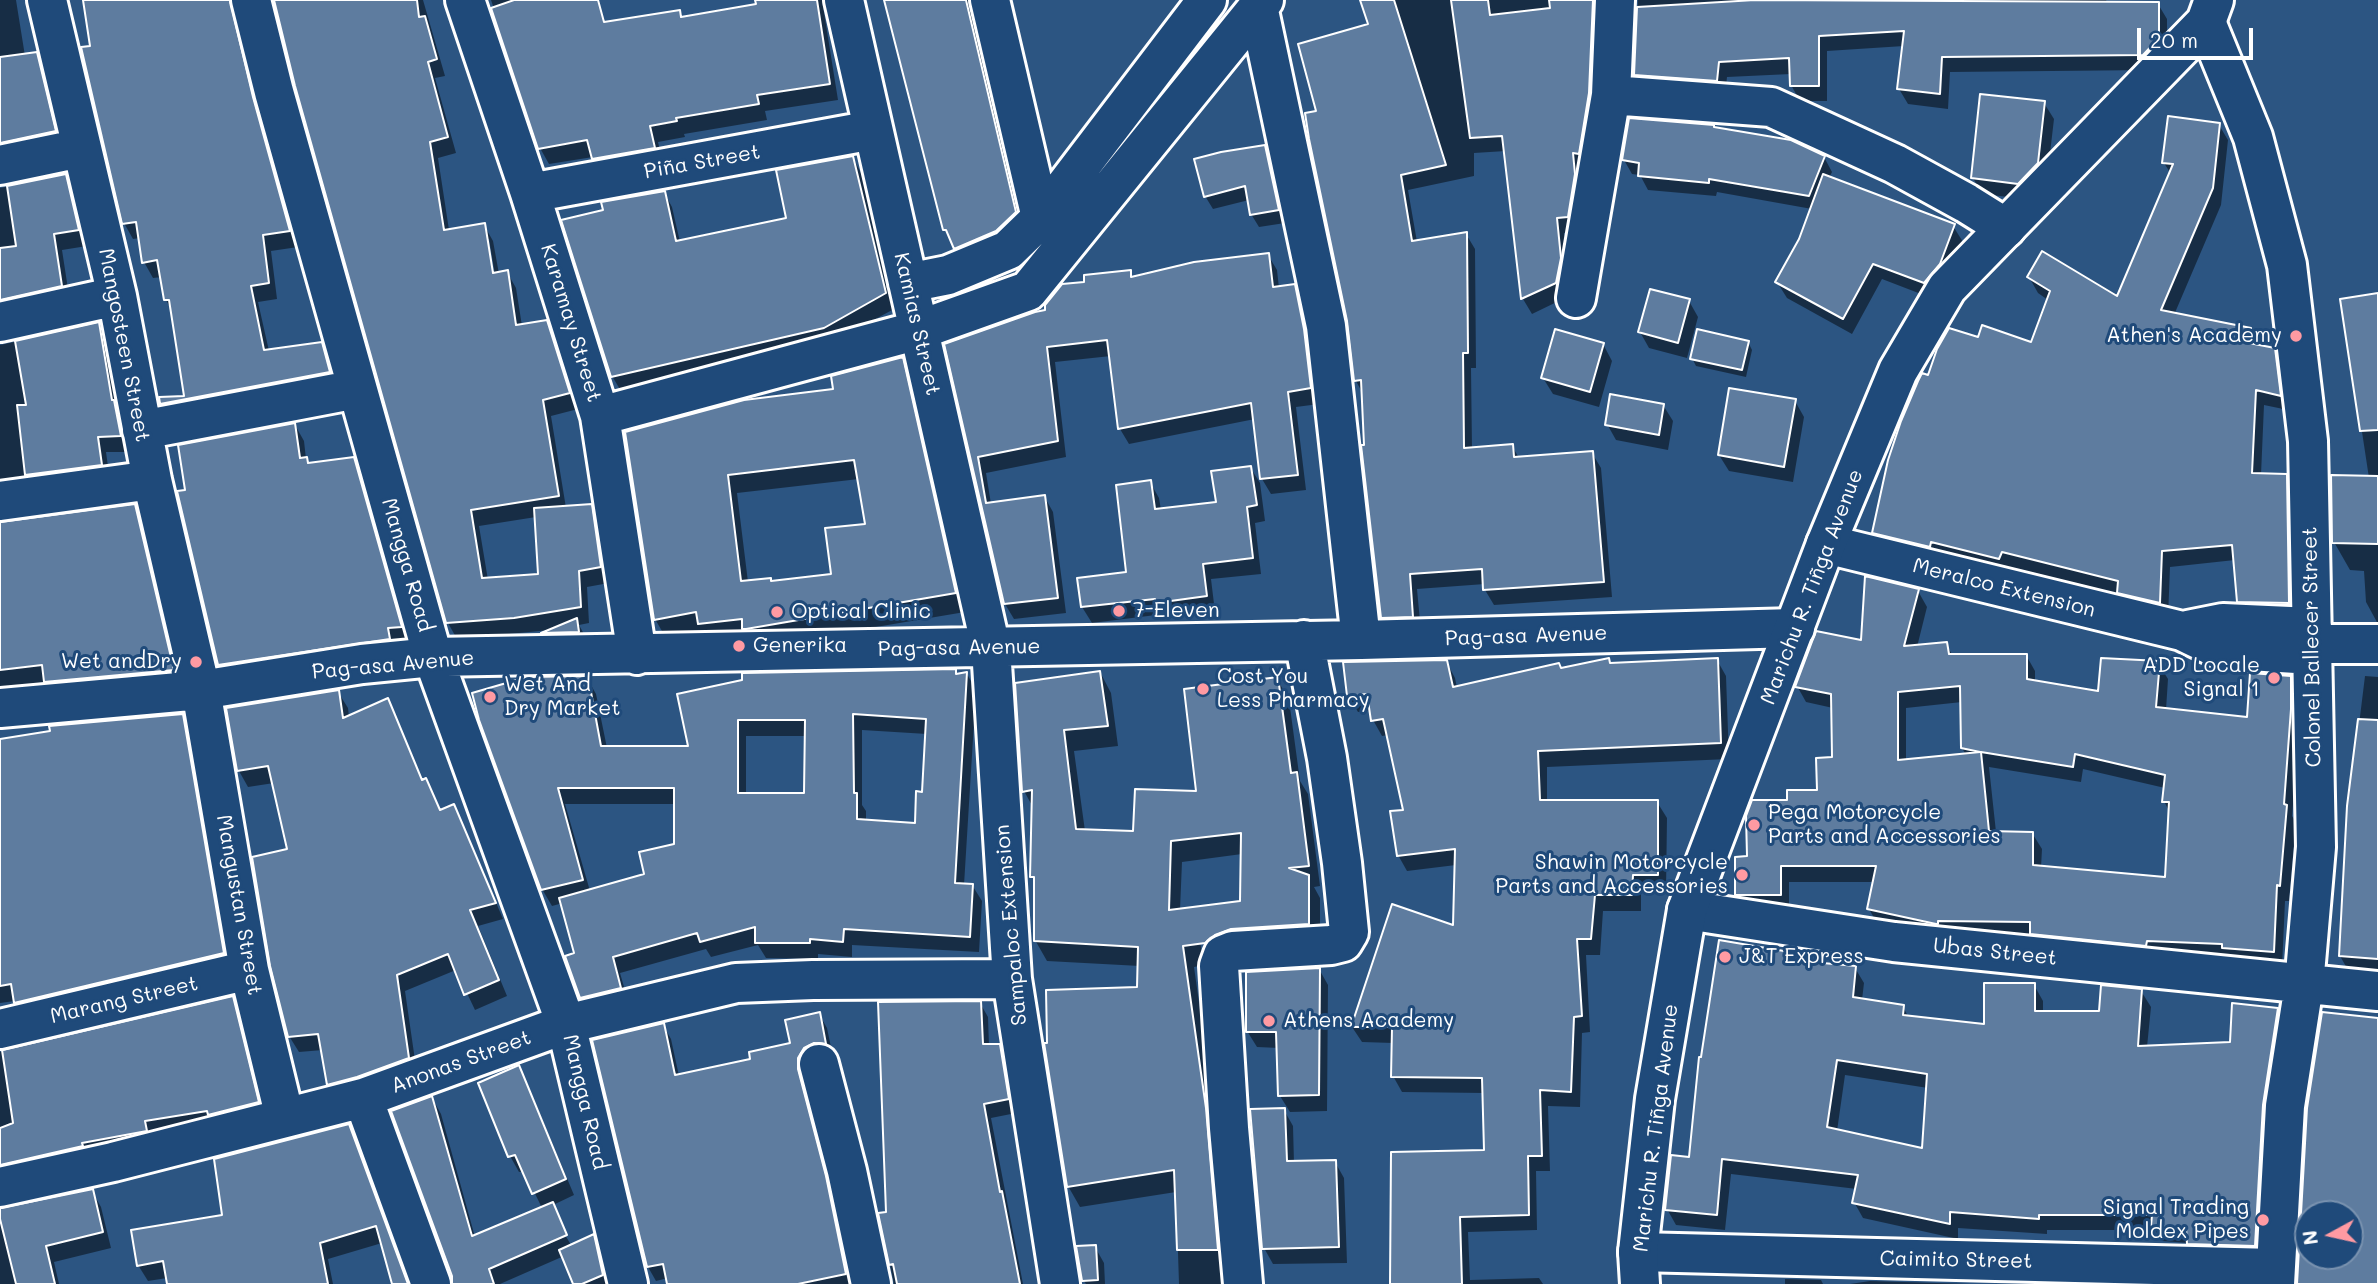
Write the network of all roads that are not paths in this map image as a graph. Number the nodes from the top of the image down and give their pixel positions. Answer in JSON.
{"nodes":[{"id":1,"x":47,"y":0,"type":"edge"},
{"id":2,"x":251,"y":0,"type":"edge"},
{"id":3,"x":465,"y":0,"type":"edge"},
{"id":4,"x":844,"y":0,"type":"edge"},
{"id":5,"x":990,"y":0,"type":"edge"},
{"id":6,"x":1207,"y":0,"type":"edge"},
{"id":7,"x":1615,"y":0,"type":"edge"},
{"id":8,"x":1261,"y":3,"type":"edge"},
{"id":9,"x":2210,"y":11,"type":"edge"},
{"id":10,"x":1611,"y":95,"type":"junction"},
{"id":11,"x":873,"y":130,"type":"junction"},
{"id":12,"x":81,"y":148,"type":"junction"},
{"id":13,"x":0,"y":165,"type":"edge"},
{"id":14,"x":530,"y":193,"type":"junction"},
{"id":15,"x":1041,"y":218,"type":"junction"},
{"id":16,"x":2006,"y":228,"type":"junction"},
{"id":17,"x":908,"y":283,"type":"junction"},
{"id":18,"x":117,"y":296,"type":"junction"},
{"id":19,"x":1576,"y":298,"type":"dead end"},
{"id":20,"x":0,"y":321,"type":"edge"},
{"id":21,"x":919,"y":330,"type":"junction"},
{"id":22,"x":357,"y":388,"type":"junction"},
{"id":23,"x":600,"y":416,"type":"junction"},
{"id":24,"x":142,"y":430,"type":"junction"},
{"id":25,"x":152,"y":480,"type":"junction"},
{"id":26,"x":0,"y":501,"type":"edge"},
{"id":27,"x":1826,"y":544,"type":"junction"},
{"id":28,"x":1795,"y":628,"type":"junction"},
{"id":29,"x":1304,"y":640,"type":"junction"},
{"id":30,"x":1361,"y":640,"type":"junction"},
{"id":31,"x":2312,"y":642,"type":"junction"},
{"id":32,"x":2378,"y":645,"type":"edge"},
{"id":33,"x":991,"y":648,"type":"junction"},
{"id":34,"x":637,"y":655,"type":"junction"},
{"id":35,"x":433,"y":657,"type":"junction"},
{"id":36,"x":201,"y":690,"type":"junction"},
{"id":37,"x":0,"y":708,"type":"edge"},
{"id":38,"x":1687,"y":910,"type":"junction"},
{"id":39,"x":249,"y":970,"type":"junction"},
{"id":40,"x":1012,"y":979,"type":"junction"},
{"id":41,"x":2304,"y":985,"type":"junction"},
{"id":42,"x":2378,"y":991,"type":"edge"},
{"id":43,"x":566,"y":1024,"type":"junction"},
{"id":44,"x":0,"y":1029,"type":"edge"},
{"id":45,"x":819,"y":1064,"type":"dead end"},
{"id":46,"x":363,"y":1098,"type":"junction"},
{"id":47,"x":285,"y":1118,"type":"junction"},
{"id":48,"x":0,"y":1187,"type":"edge"},
{"id":49,"x":1639,"y":1268,"type":"edge"},
{"id":50,"x":2275,"y":1276,"type":"edge"},
{"id":51,"x":625,"y":1283,"type":"edge"},
{"id":52,"x":430,"y":1284,"type":"edge"},
{"id":53,"x":871,"y":1284,"type":"edge"},
{"id":54,"x":1060,"y":1284,"type":"edge"},
{"id":55,"x":1243,"y":1284,"type":"edge"}],
"edges":[{"from":1,"to":12,"type":"street","name":"Mangosteen Street"},
{"from":2,"to":22,"type":"street","name":"Mangga Road"},
{"from":3,"to":14,"type":"street","name":"Karamay Street"},
{"from":4,"to":11,"type":"street","name":"Kamias Street"},
{"from":5,"to":15,"type":"street"},
{"from":6,"to":15,"type":"street"},
{"from":7,"to":10,"type":"street"},
{"from":8,"to":21,"type":"street"},
{"from":8,"to":30,"type":"street"},
{"from":9,"to":16,"type":"street","name":"Marichu R. Tiñga Avenue"},
{"from":9,"to":31,"type":"street","name":"Colonel Ballecer Street"},
{"from":10,"to":16,"type":"street"},
{"from":10,"to":19,"type":"street"},
{"from":11,"to":14,"type":"street","name":"Piña Street"},
{"from":11,"to":17,"type":"street","name":"Kamias Street"},
{"from":12,"to":13,"type":"street"},
{"from":12,"to":18,"type":"street","name":"Mangosteen Street"},
{"from":14,"to":23,"type":"street","name":"Karamay Street"},
{"from":15,"to":17,"type":"street"},
{"from":16,"to":27,"type":"street","name":"Marichu R. Tiñga Avenue"},
{"from":17,"to":21,"type":"street","name":"Kamias Street"},
{"from":18,"to":20,"type":"street"},
{"from":18,"to":24,"type":"street","name":"Mangosteen Street"},
{"from":21,"to":23,"type":"street"},
{"from":21,"to":33,"type":"street","name":"Kamias Street"},
{"from":22,"to":24,"type":"street"},
{"from":22,"to":35,"type":"street","name":"Mangga Road"},
{"from":23,"to":34,"type":"street","name":"Karamay Street"},
{"from":24,"to":25,"type":"street","name":"Mangosteen Street"},
{"from":25,"to":26,"type":"street"},
{"from":25,"to":36,"type":"street","name":"Mangosteen Street"},
{"from":27,"to":28,"type":"street","name":"Marichu R. Tiñga Avenue"},
{"from":27,"to":31,"type":"street","name":"Meralco Extension"},
{"from":28,"to":30,"type":"street","name":"Pag-asa Avenue"},
{"from":28,"to":38,"type":"street","name":"Marichu R. Tiñga Avenue"},
{"from":29,"to":30,"type":"street","name":"Pag-asa Avenue"},
{"from":29,"to":33,"type":"street","name":"Pag-asa Avenue"},
{"from":29,"to":55,"type":"street"},
{"from":31,"to":32,"type":"street","name":"Meralco Extension"},
{"from":31,"to":41,"type":"street","name":"Colonel Ballecer Street"},
{"from":33,"to":34,"type":"street","name":"Pag-asa Avenue"},
{"from":33,"to":40,"type":"street","name":"Sampaloc Extension"},
{"from":34,"to":35,"type":"street","name":"Pag-asa Avenue"},
{"from":35,"to":36,"type":"street","name":"Pag-asa Avenue"},
{"from":35,"to":43,"type":"street","name":"Mangga Road"},
{"from":36,"to":37,"type":"street","name":"Pag-asa Avenue"},
{"from":36,"to":39,"type":"street","name":"Mangustan Street"},
{"from":38,"to":41,"type":"street","name":"Ubas Street"},
{"from":38,"to":49,"type":"street","name":"Marichu R. Tiñga Avenue"},
{"from":39,"to":44,"type":"street","name":"Marang Street"},
{"from":39,"to":47,"type":"street","name":"Mangustan Street"},
{"from":40,"to":43,"type":"street","name":"Anonas Street"},
{"from":40,"to":54,"type":"street","name":"Sampaloc Extension"},
{"from":41,"to":42,"type":"street","name":"Ubas Street"},
{"from":41,"to":50,"type":"street","name":"Colonel Ballecer Street"},
{"from":43,"to":46,"type":"street","name":"Anonas Street"},
{"from":43,"to":51,"type":"street","name":"Mangga Road"},
{"from":45,"to":53,"type":"street"},
{"from":46,"to":47,"type":"street","name":"Anonas Street"},
{"from":46,"to":52,"type":"street"},
{"from":47,"to":48,"type":"street","name":"Anonas Street"},
{"from":49,"to":50,"type":"street","name":"Caimito Street"}]}
